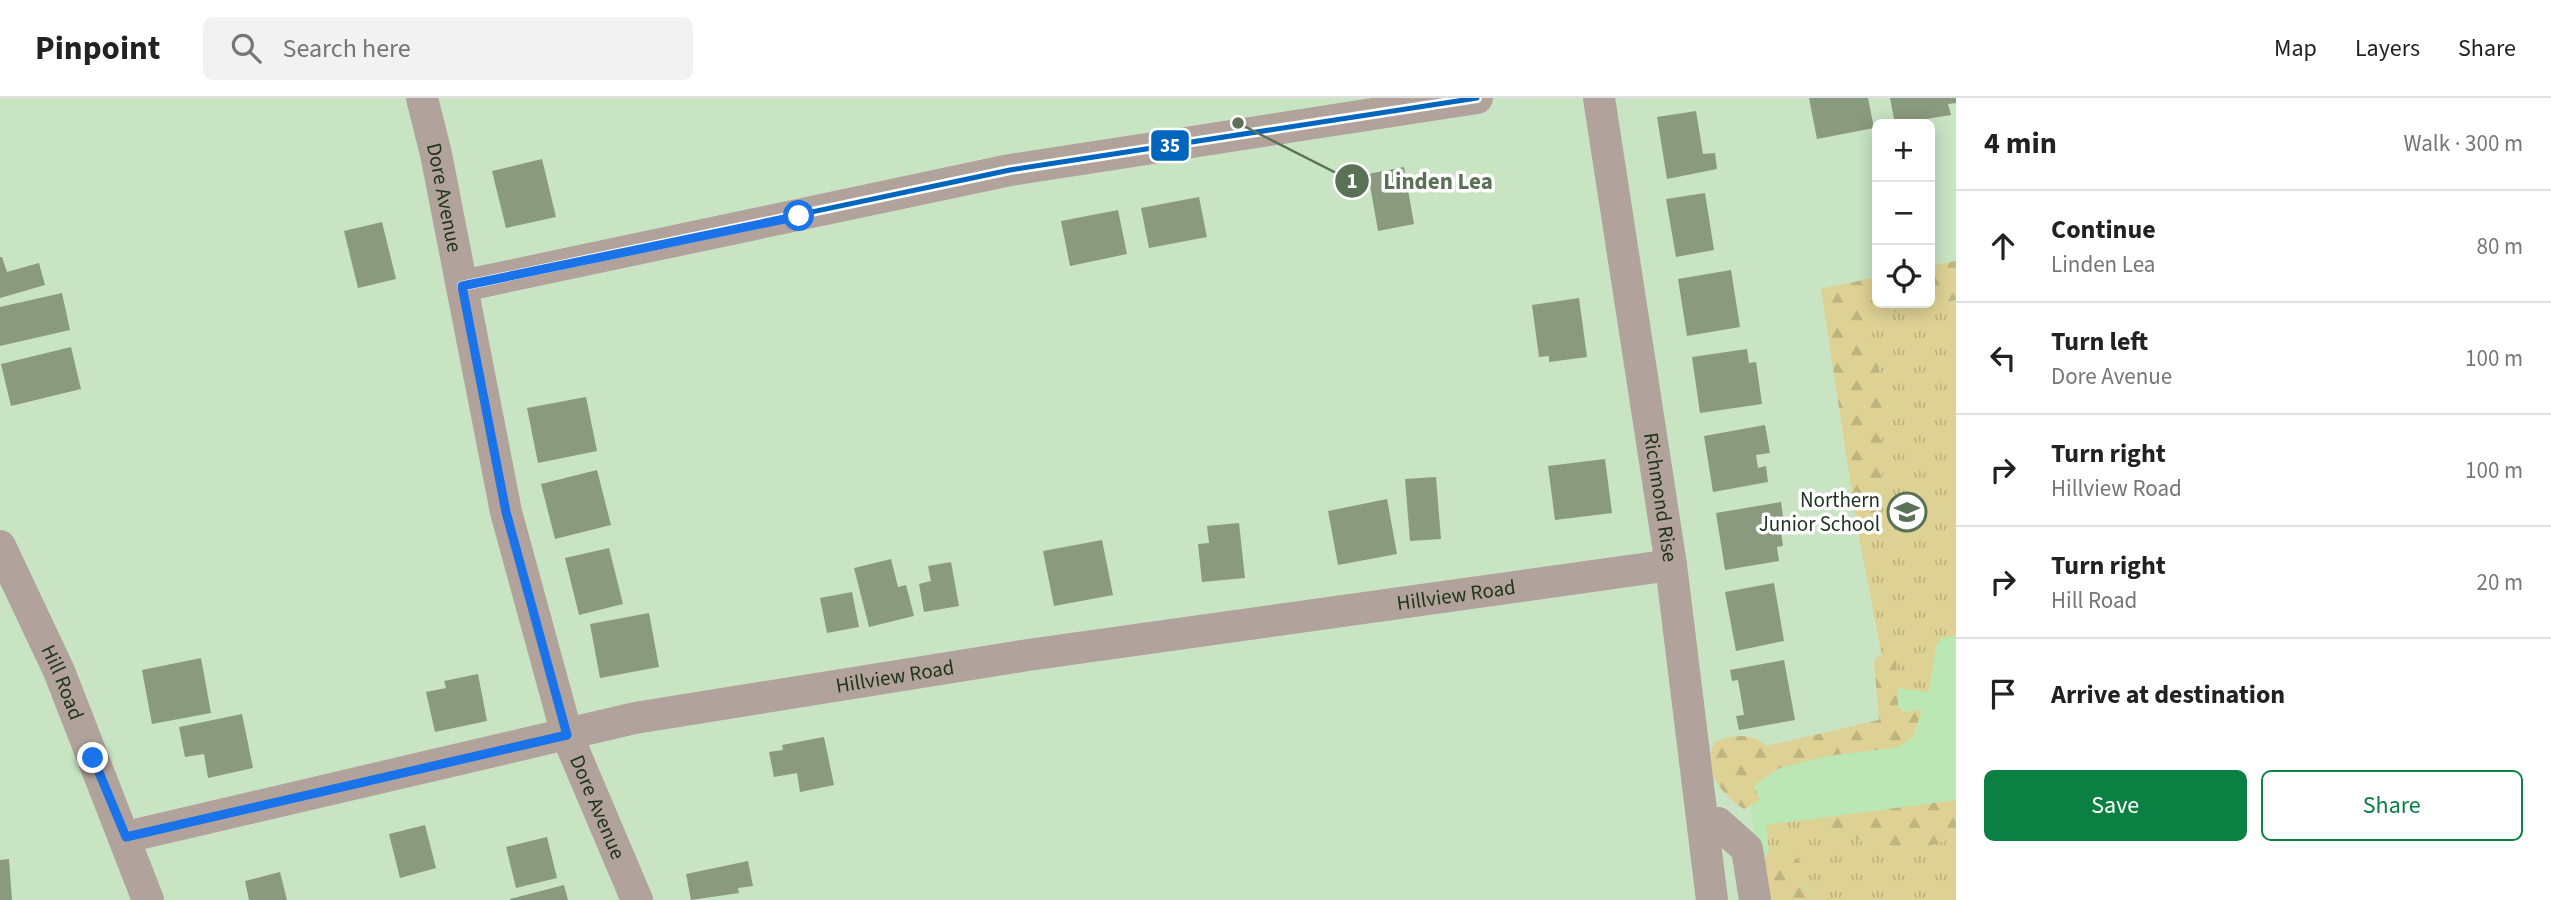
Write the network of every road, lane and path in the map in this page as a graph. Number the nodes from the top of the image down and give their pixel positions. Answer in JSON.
{"nodes":[{"id":1,"x":422,"y":98,"type":"edge"},
{"id":2,"x":1476,"y":98,"type":"edge"},
{"id":3,"x":1600,"y":98,"type":"edge"},
{"id":4,"x":462,"y":286,"type":"junction"},
{"id":5,"x":0,"y":546,"type":"edge"},
{"id":6,"x":1671,"y":565,"type":"junction"},
{"id":7,"x":567,"y":735,"type":"junction"},
{"id":8,"x":1703,"y":826,"type":"junction"},
{"id":9,"x":126,"y":837,"type":"junction"},
{"id":10,"x":148,"y":900,"type":"edge"},
{"id":11,"x":637,"y":900,"type":"edge"},
{"id":12,"x":1712,"y":900,"type":"edge"},
{"id":13,"x":1755,"y":900,"type":"edge"}],
"edges":[{"from":1,"to":4,"type":"street","name":"Dore Avenue"},
{"from":2,"to":4,"type":"street"},
{"from":3,"to":6,"type":"street","name":"Richmond Rise"},
{"from":4,"to":7,"type":"street","name":"Dore Avenue"},
{"from":5,"to":9,"type":"street","name":"Hill Road"},
{"from":6,"to":7,"type":"street","name":"Hillview Road"},
{"from":6,"to":8,"type":"street","name":"Richmond Rise"},
{"from":7,"to":9,"type":"street","name":"Hillview Road"},
{"from":7,"to":11,"type":"street","name":"Dore Avenue"},
{"from":8,"to":12,"type":"street","name":"Richmond Rise"},
{"from":8,"to":13,"type":"street"},
{"from":9,"to":10,"type":"street","name":"Hill Road"}]}
